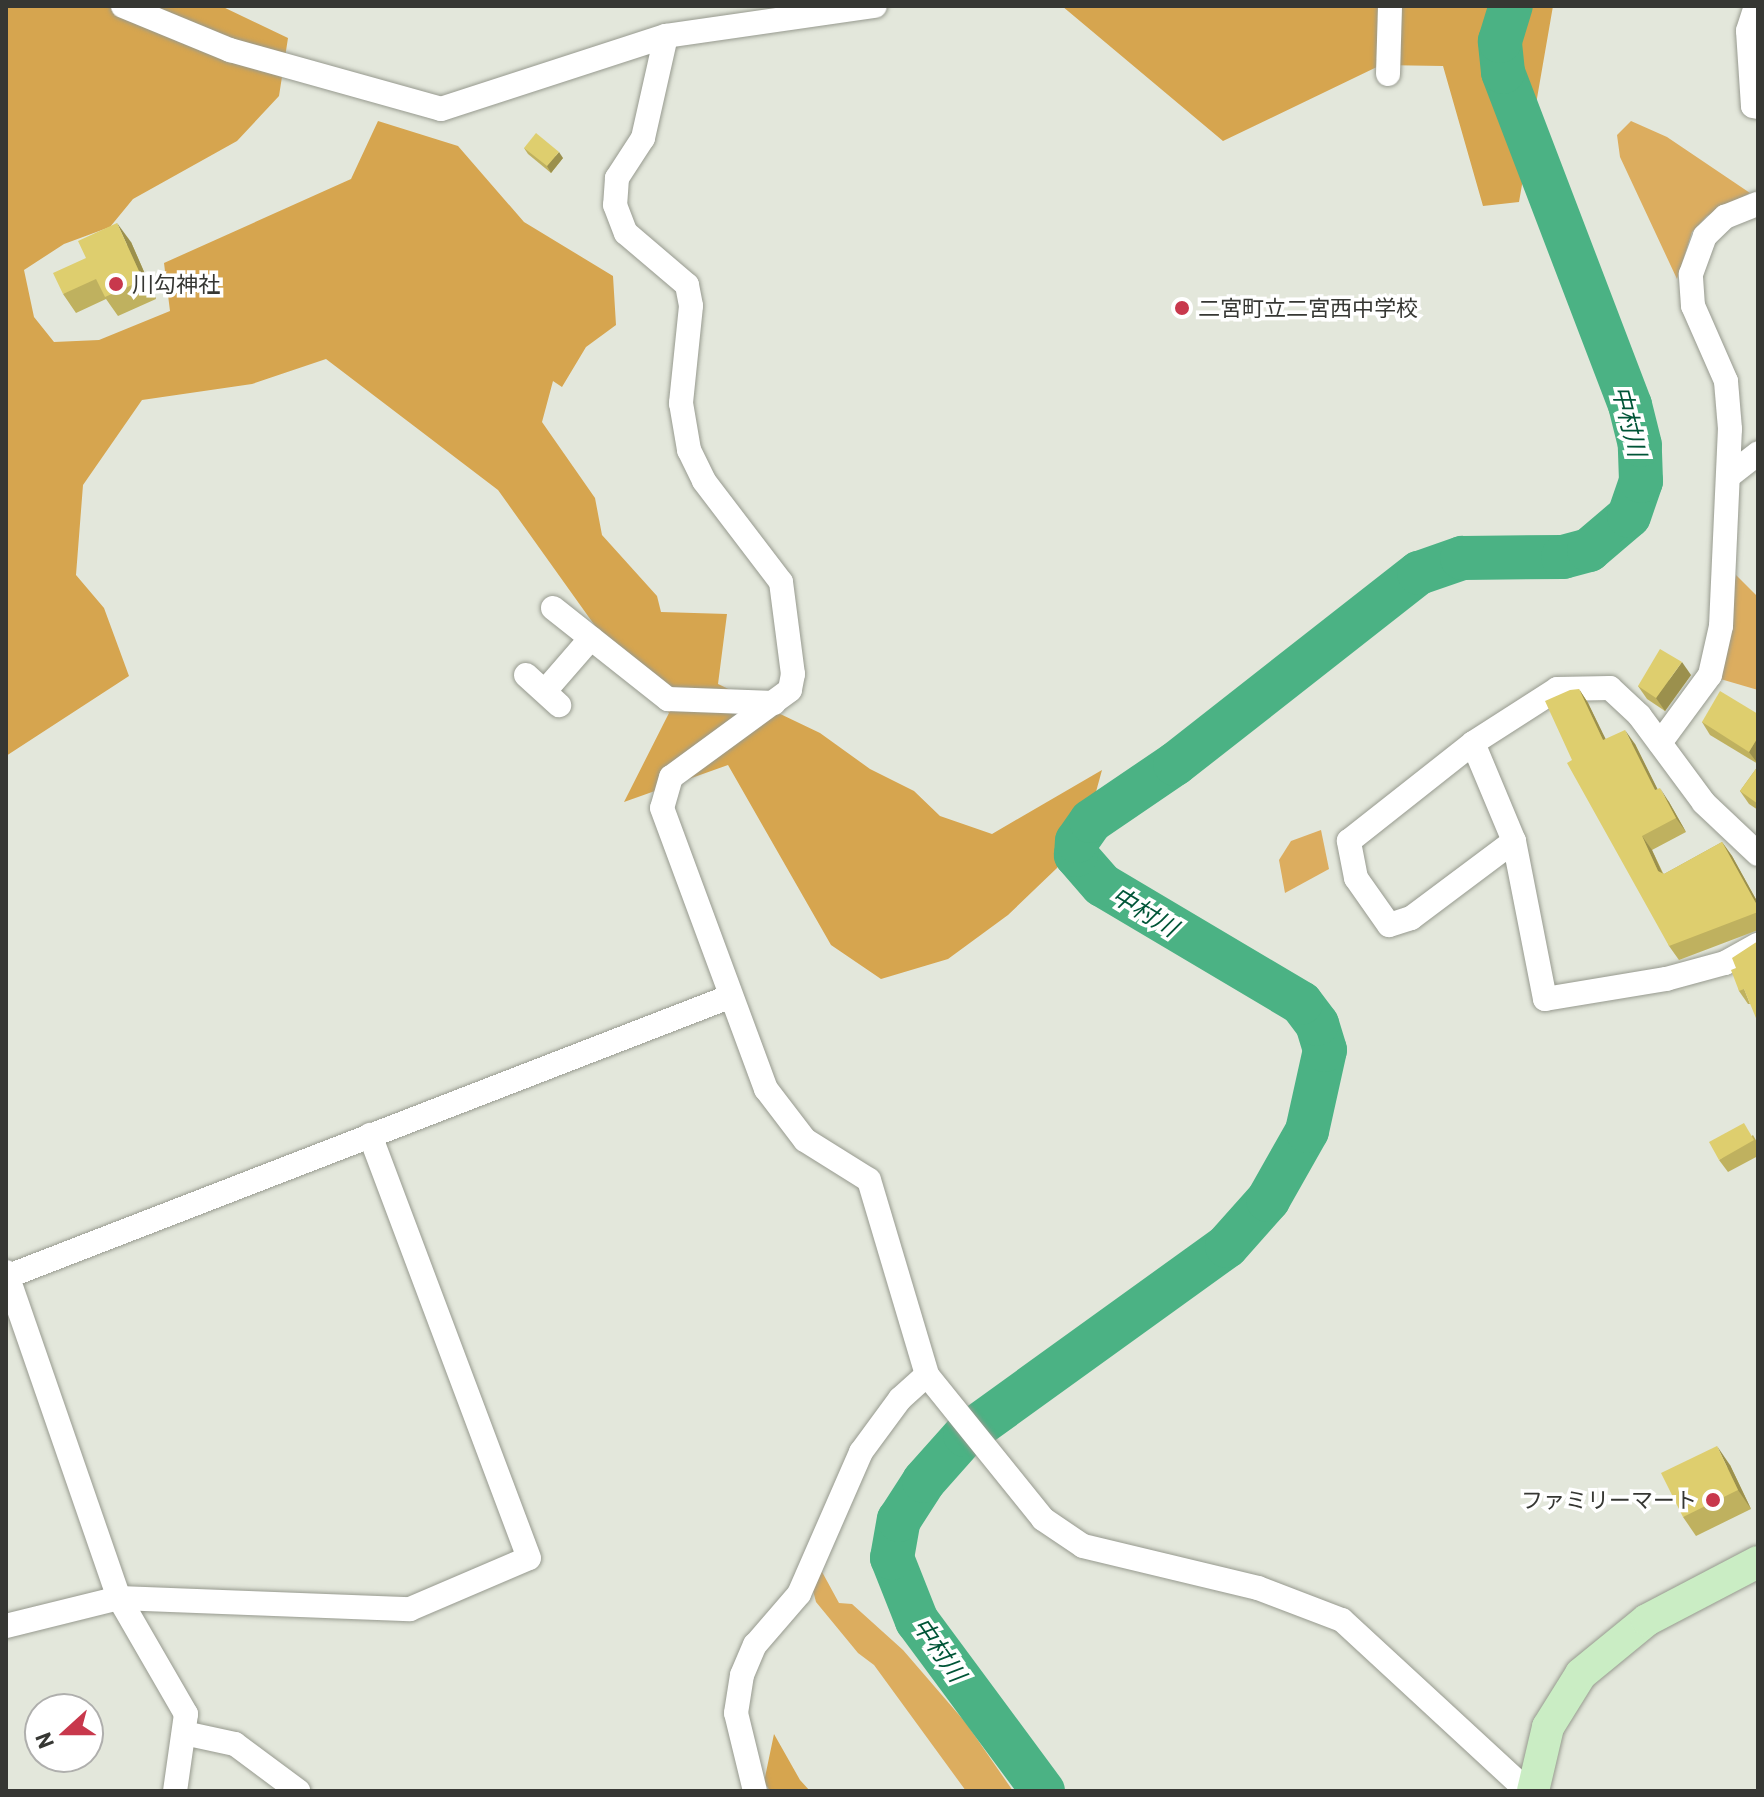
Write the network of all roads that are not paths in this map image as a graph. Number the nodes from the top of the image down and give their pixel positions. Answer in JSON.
{"nodes":[{"id":1,"x":123,"y":6,"type":"edge"},
{"id":2,"x":875,"y":6,"type":"edge"},
{"id":3,"x":1390,"y":6,"type":"edge"},
{"id":4,"x":1756,"y":6,"type":"edge"},
{"id":5,"x":666,"y":36,"type":"junction"},
{"id":6,"x":1388,"y":74,"type":"dead end"},
{"id":7,"x":1758,"y":107,"type":"edge"},
{"id":8,"x":1758,"y":204,"type":"edge"},
{"id":9,"x":1758,"y":453,"type":"edge"},
{"id":10,"x":1729,"y":476,"type":"junction"},
{"id":11,"x":553,"y":608,"type":"dead end"},
{"id":12,"x":591,"y":638,"type":"junction"},
{"id":13,"x":526,"y":675,"type":"dead end"},
{"id":14,"x":774,"y":703,"type":"junction"},
{"id":15,"x":1473,"y":743,"type":"junction"},
{"id":16,"x":1660,"y":743,"type":"junction"},
{"id":17,"x":1514,"y":841,"type":"junction"},
{"id":18,"x":1758,"y":854,"type":"edge"},
{"id":19,"x":1758,"y":945,"type":"edge"},
{"id":20,"x":729,"y":997,"type":"junction"},
{"id":21,"x":370,"y":1135,"type":"junction"},
{"id":22,"x":7,"y":1275,"type":"edge"},
{"id":23,"x":931,"y":1383,"type":"junction"},
{"id":24,"x":1758,"y":1562,"type":"edge"},
{"id":25,"x":119,"y":1598,"type":"junction"},
{"id":26,"x":6,"y":1626,"type":"edge"},
{"id":27,"x":184,"y":1733,"type":"junction"},
{"id":28,"x":175,"y":1791,"type":"edge"},
{"id":29,"x":298,"y":1791,"type":"edge"},
{"id":30,"x":755,"y":1791,"type":"edge"},
{"id":31,"x":1527,"y":1791,"type":"edge"},
{"id":32,"x":1533,"y":1791,"type":"edge"}],
"edges":[{"from":1,"to":5,"type":"street"},
{"from":2,"to":5,"type":"street"},
{"from":3,"to":6,"type":"street"},
{"from":4,"to":7,"type":"street"},
{"from":5,"to":14,"type":"street"},
{"from":8,"to":10,"type":"street"},
{"from":9,"to":10,"type":"street"},
{"from":10,"to":16,"type":"street"},
{"from":11,"to":12,"type":"street"},
{"from":12,"to":13,"type":"street"},
{"from":12,"to":14,"type":"street"},
{"from":14,"to":20,"type":"street"},
{"from":15,"to":16,"type":"street"},
{"from":15,"to":17,"type":"street"},
{"from":15,"to":17,"type":"street"},
{"from":16,"to":18,"type":"street"},
{"from":17,"to":19,"type":"street"},
{"from":20,"to":21,"type":"street"},
{"from":20,"to":23,"type":"street"},
{"from":21,"to":22,"type":"street"},
{"from":21,"to":25,"type":"street"},
{"from":22,"to":25,"type":"street"},
{"from":23,"to":30,"type":"street"},
{"from":23,"to":31,"type":"street"},
{"from":24,"to":32,"type":"main road"},
{"from":25,"to":26,"type":"street"},
{"from":25,"to":27,"type":"street"},
{"from":27,"to":28,"type":"street"},
{"from":27,"to":29,"type":"street"}]}
